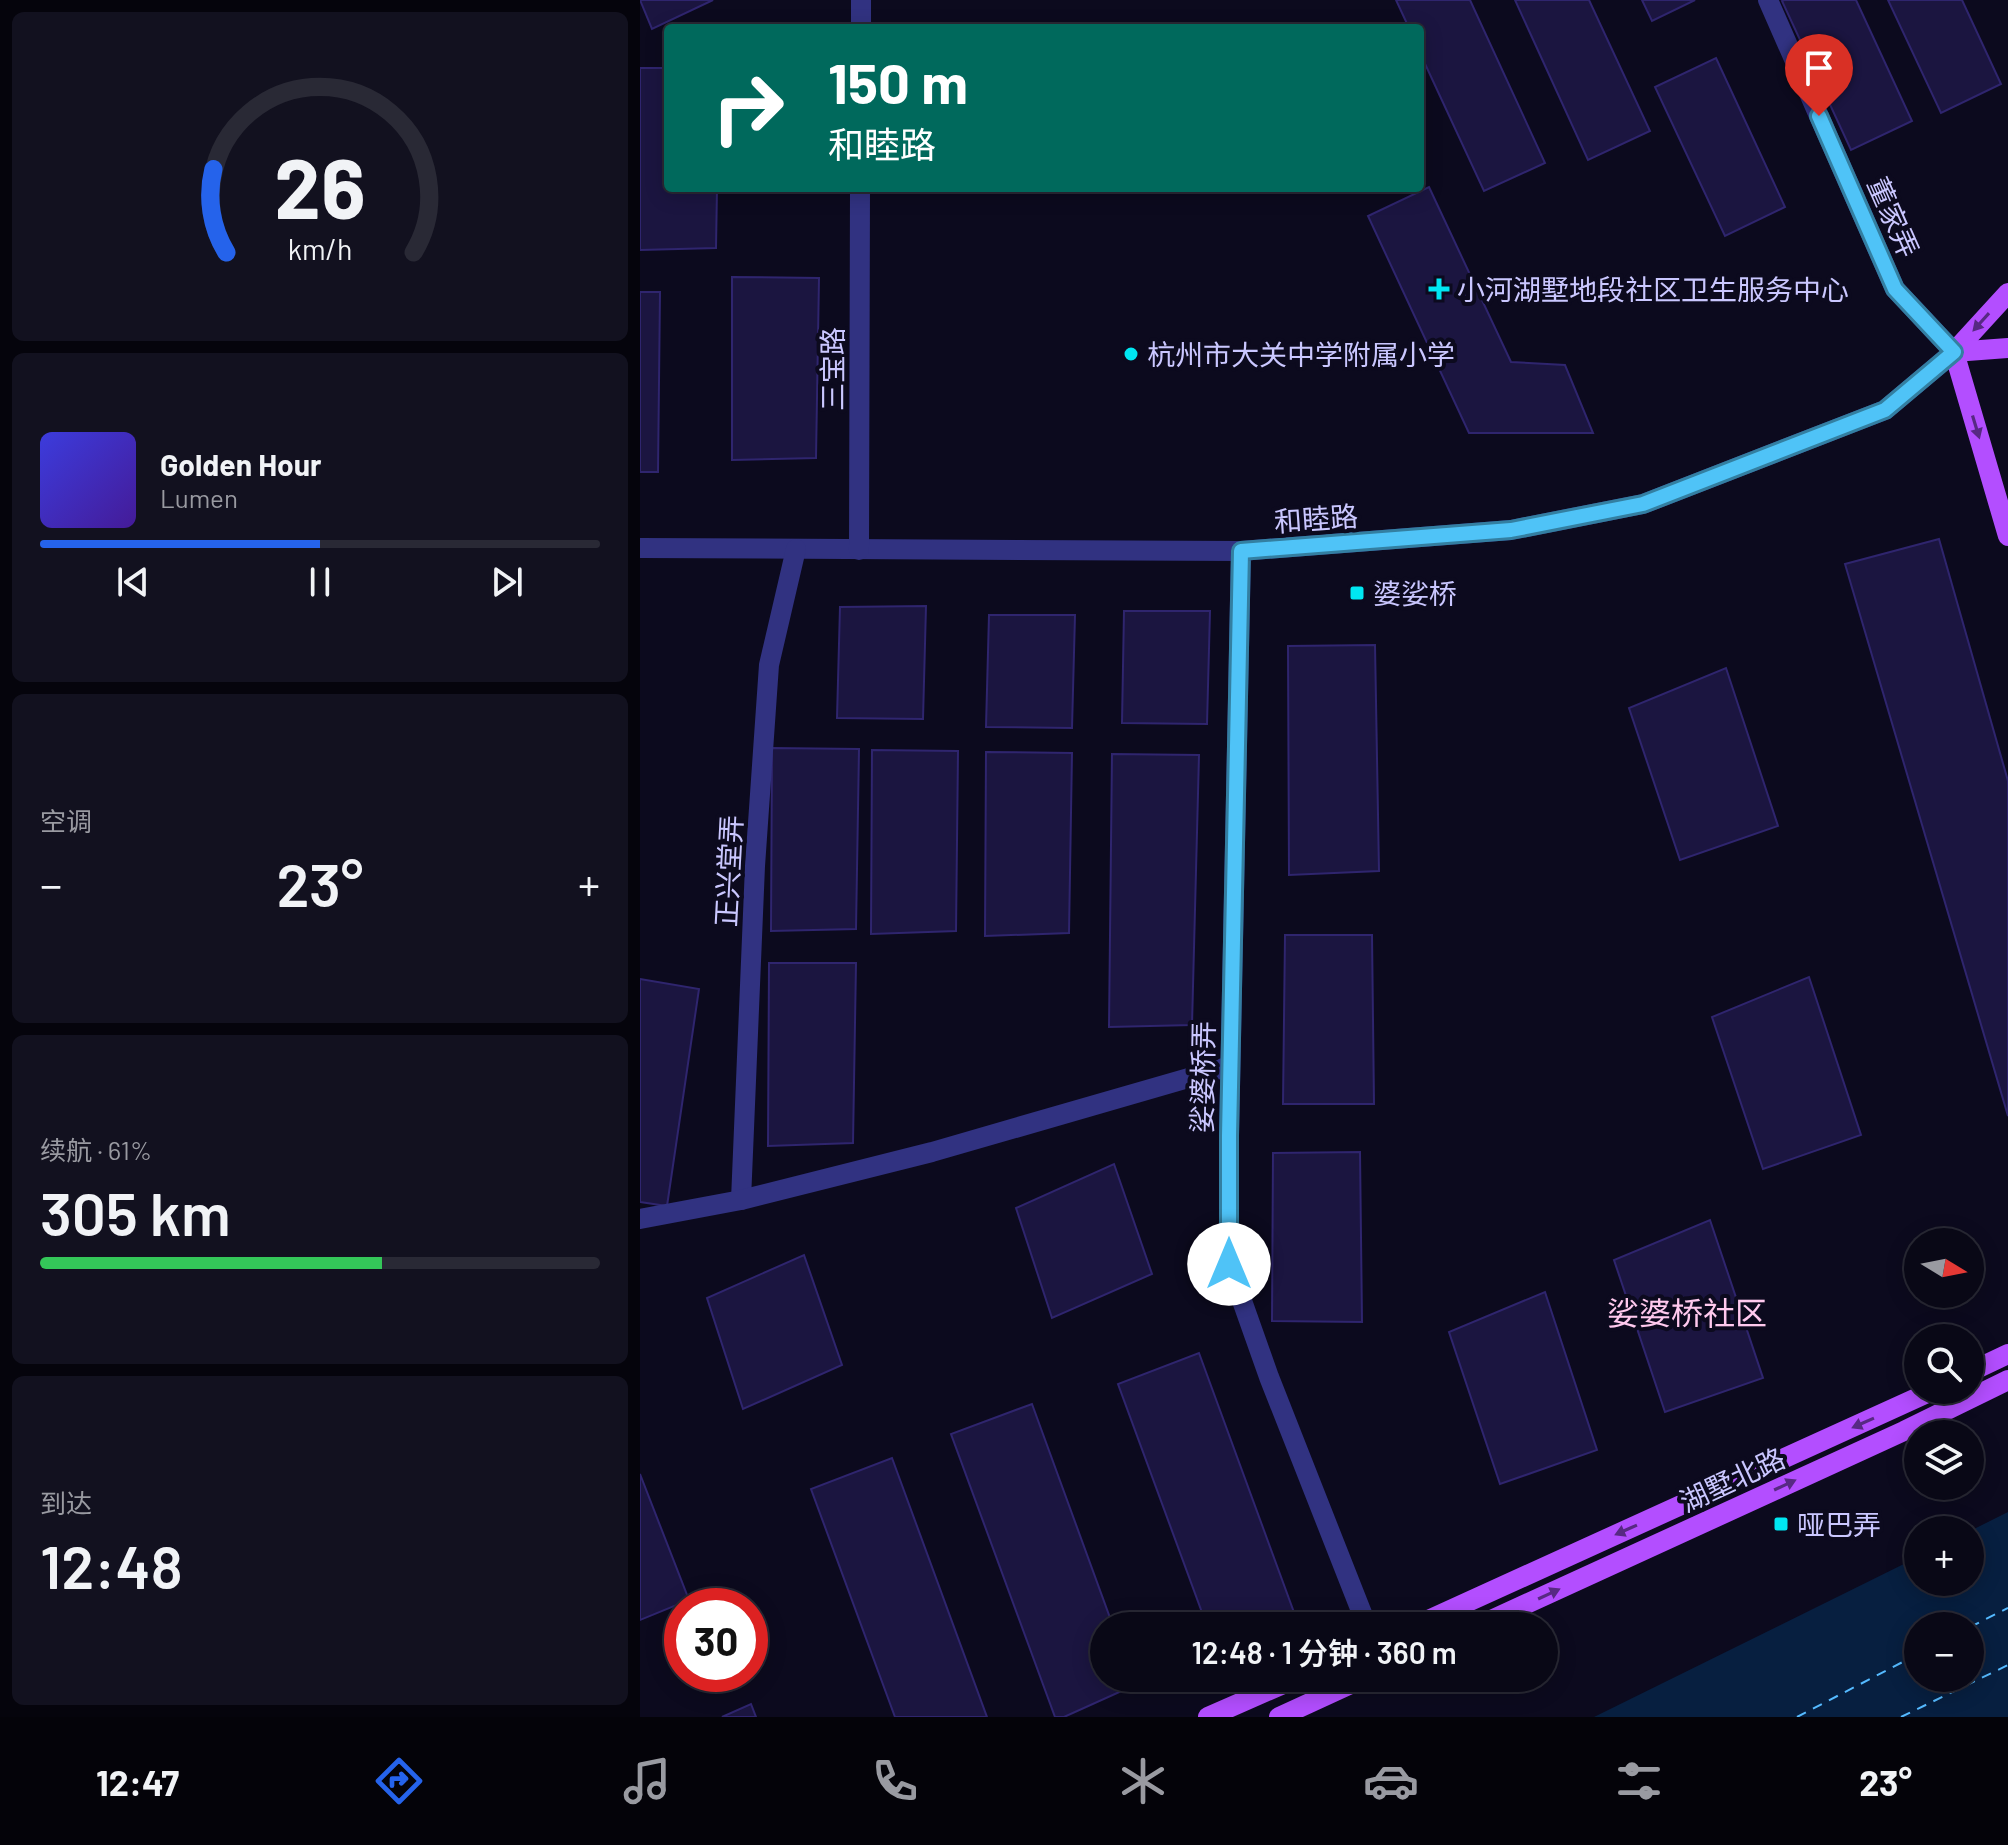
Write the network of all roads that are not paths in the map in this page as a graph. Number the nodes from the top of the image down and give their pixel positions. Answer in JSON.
{"nodes":[{"id":1,"x":861,"y":0,"type":"edge"},
{"id":2,"x":1768,"y":0,"type":"edge"},
{"id":3,"x":861,"y":24,"type":"edge"},
{"id":4,"x":860,"y":192,"type":"edge"},
{"id":5,"x":2008,"y":293,"type":"edge"},
{"id":6,"x":2008,"y":348,"type":"edge"},
{"id":7,"x":1954,"y":352,"type":"junction"},
{"id":8,"x":2008,"y":536,"type":"edge"},
{"id":9,"x":640,"y":548,"type":"edge"},
{"id":10,"x":796,"y":549,"type":"junction"},
{"id":11,"x":859,"y":550,"type":"junction"},
{"id":12,"x":1241,"y":551,"type":"junction"},
{"id":13,"x":1230,"y":1066,"type":"junction"},
{"id":14,"x":741,"y":1200,"type":"junction"},
{"id":15,"x":640,"y":1219,"type":"edge"},
{"id":16,"x":2008,"y":1354,"type":"edge"},
{"id":17,"x":1984,"y":1365,"type":"edge"},
{"id":18,"x":2008,"y":1380,"type":"edge"},
{"id":19,"x":1904,"y":1404,"type":"edge"},
{"id":20,"x":1361,"y":1612,"type":"edge"},
{"id":21,"x":1446,"y":1612,"type":"edge"},
{"id":22,"x":1509,"y":1612,"type":"edge"},
{"id":23,"x":1265,"y":1692,"type":"edge"},
{"id":24,"x":1333,"y":1692,"type":"edge"},
{"id":25,"x":1208,"y":1717,"type":"edge"},
{"id":26,"x":1279,"y":1717,"type":"edge"}],
"edges":[{"from":1,"to":3,"type":"street"},
{"from":2,"to":7,"type":"street","name":"董家弄"},
{"from":4,"to":11,"type":"street","name":"三宝路"},
{"from":5,"to":7,"type":"main road","name":"和睦路","one_way":true},
{"from":6,"to":7,"type":"main road"},
{"from":7,"to":8,"type":"main road","one_way":true},
{"from":7,"to":12,"type":"street","name":"和睦路"},
{"from":9,"to":10,"type":"street","name":"和睦路"},
{"from":10,"to":11,"type":"street","name":"和睦路"},
{"from":10,"to":14,"type":"street","name":"正兴堂弄"},
{"from":11,"to":12,"type":"street","name":"和睦路"},
{"from":12,"to":13,"type":"street","name":"娑婆桥弄"},
{"from":13,"to":14,"type":"street"},
{"from":13,"to":20,"type":"street","name":"娑婆桥弄"},
{"from":14,"to":15,"type":"street"},
{"from":16,"to":17,"type":"main road"},
{"from":22,"to":18,"type":"main road","name":"湖墅北路","one_way":true},
{"from":19,"to":21,"type":"main road","name":"湖墅北路","one_way":true},
{"from":23,"to":25,"type":"main road"},
{"from":24,"to":26,"type":"main road"}]}
